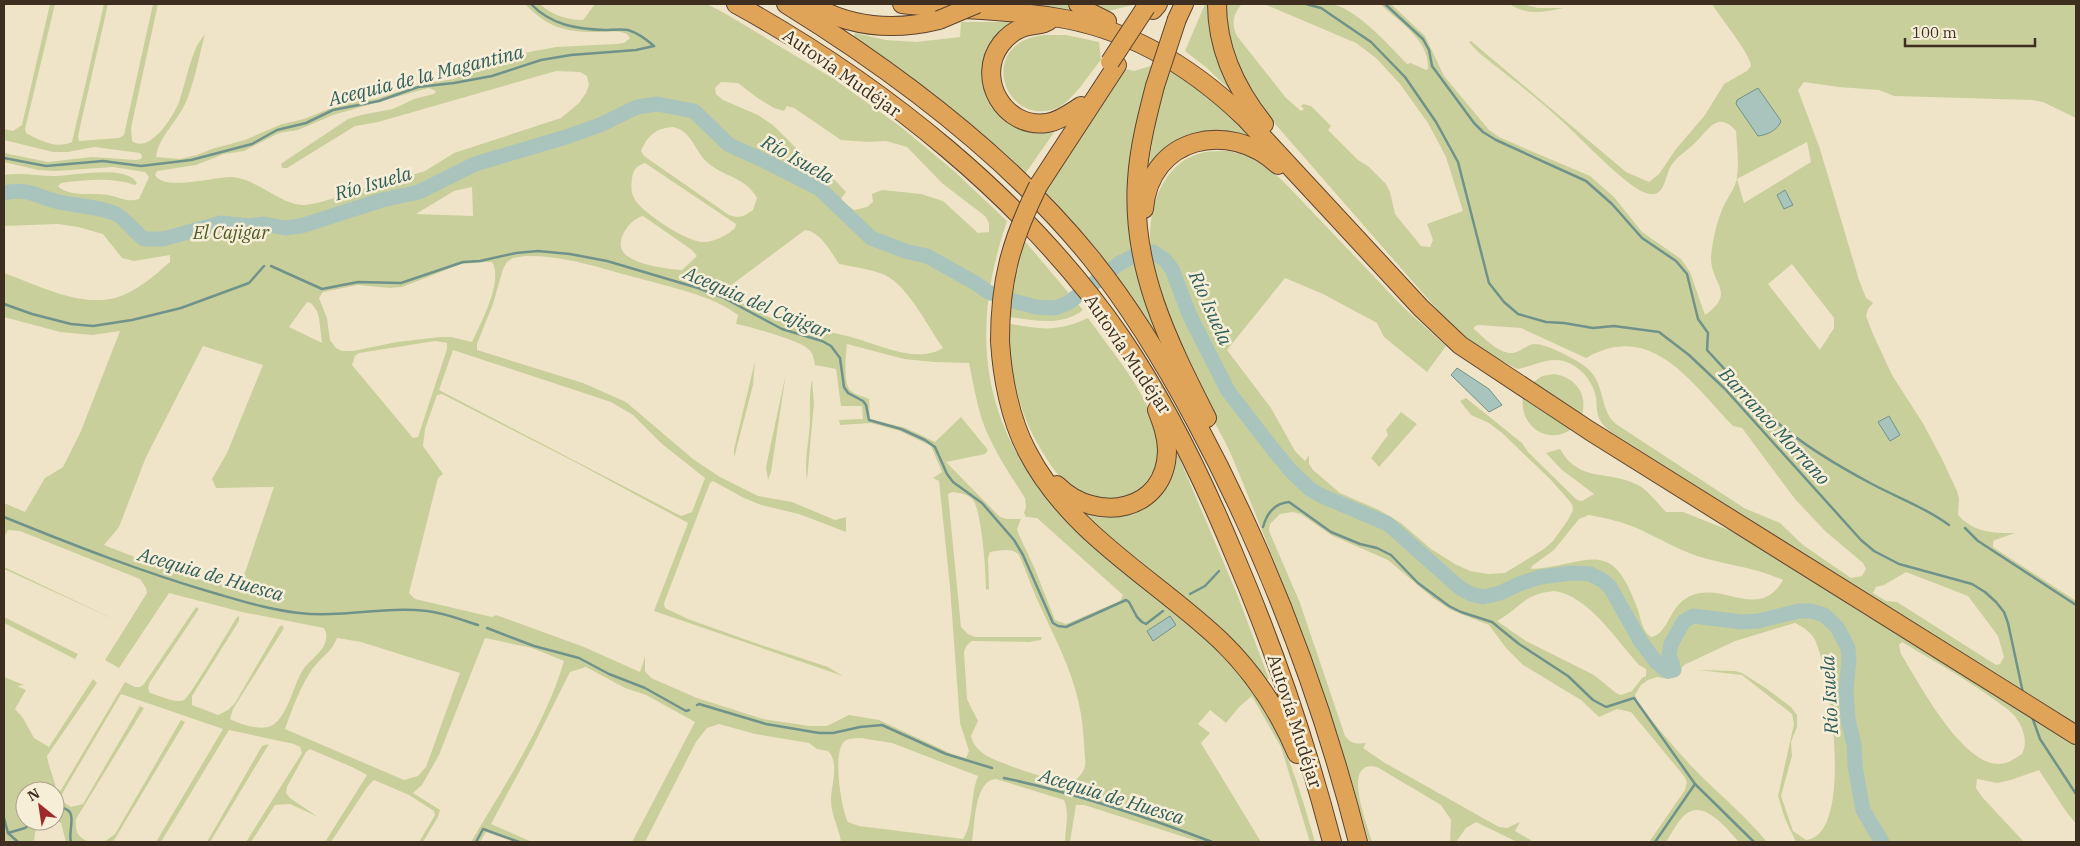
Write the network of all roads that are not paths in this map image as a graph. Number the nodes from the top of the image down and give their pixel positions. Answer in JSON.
{"nodes":[{"id":1,"x":736,"y":4,"type":"edge"},
{"id":2,"x":786,"y":4,"type":"edge"},
{"id":3,"x":810,"y":4,"type":"edge"},
{"id":4,"x":902,"y":4,"type":"edge"},
{"id":5,"x":977,"y":4,"type":"edge"},
{"id":6,"x":1078,"y":4,"type":"edge"},
{"id":7,"x":1216,"y":4,"type":"edge"},
{"id":8,"x":1151,"y":6,"type":"edge"},
{"id":9,"x":1180,"y":11,"type":"edge"},
{"id":10,"x":1054,"y":17,"type":"junction"},
{"id":11,"x":1149,"y":47,"type":"junction"},
{"id":12,"x":1113,"y":63,"type":"junction"},
{"id":13,"x":1081,"y":106,"type":"junction"},
{"id":14,"x":1290,"y":165,"type":"junction"},
{"id":15,"x":1038,"y":186,"type":"junction"},
{"id":16,"x":1317,"y":195,"type":"junction"},
{"id":17,"x":1138,"y":224,"type":"junction"},
{"id":18,"x":1119,"y":335,"type":"junction"},
{"id":19,"x":1015,"y":418,"type":"junction"},
{"id":20,"x":1279,"y":602,"type":"junction"},
{"id":21,"x":2076,"y":735,"type":"edge"},
{"id":22,"x":1325,"y":842,"type":"edge"},
{"id":23,"x":1332,"y":842,"type":"edge"},
{"id":24,"x":1358,"y":842,"type":"edge"}],
"edges":[{"from":1,"to":18,"type":"highway","name":"Autovía Mudéjar"},
{"from":2,"to":20,"type":"highway","name":"Autovía Mudéjar"},
{"from":3,"to":5,"type":"highway","bridge":true},
{"from":4,"to":10,"type":"highway"},
{"from":6,"to":11,"type":"highway"},
{"from":7,"to":14,"type":"highway"},
{"from":8,"to":12,"type":"highway","bridge":true},
{"from":9,"to":17,"type":"highway","bridge":true},
{"from":10,"to":11,"type":"highway"},
{"from":10,"to":13,"type":"highway"},
{"from":11,"to":14,"type":"highway"},
{"from":12,"to":13,"type":"highway"},
{"from":12,"to":15,"type":"highway"},
{"from":13,"to":15,"type":"highway"},
{"from":14,"to":16,"type":"highway"},
{"from":15,"to":19,"type":"highway","bridge":true},
{"from":16,"to":17,"type":"highway"},
{"from":16,"to":21,"type":"highway"},
{"from":17,"to":20,"type":"highway"},
{"from":18,"to":19,"type":"highway"},
{"from":18,"to":23,"type":"highway","name":"Autovía Mudéjar"},
{"from":19,"to":22,"type":"highway"},
{"from":20,"to":24,"type":"highway","name":"Autovía Mudéjar"}]}
